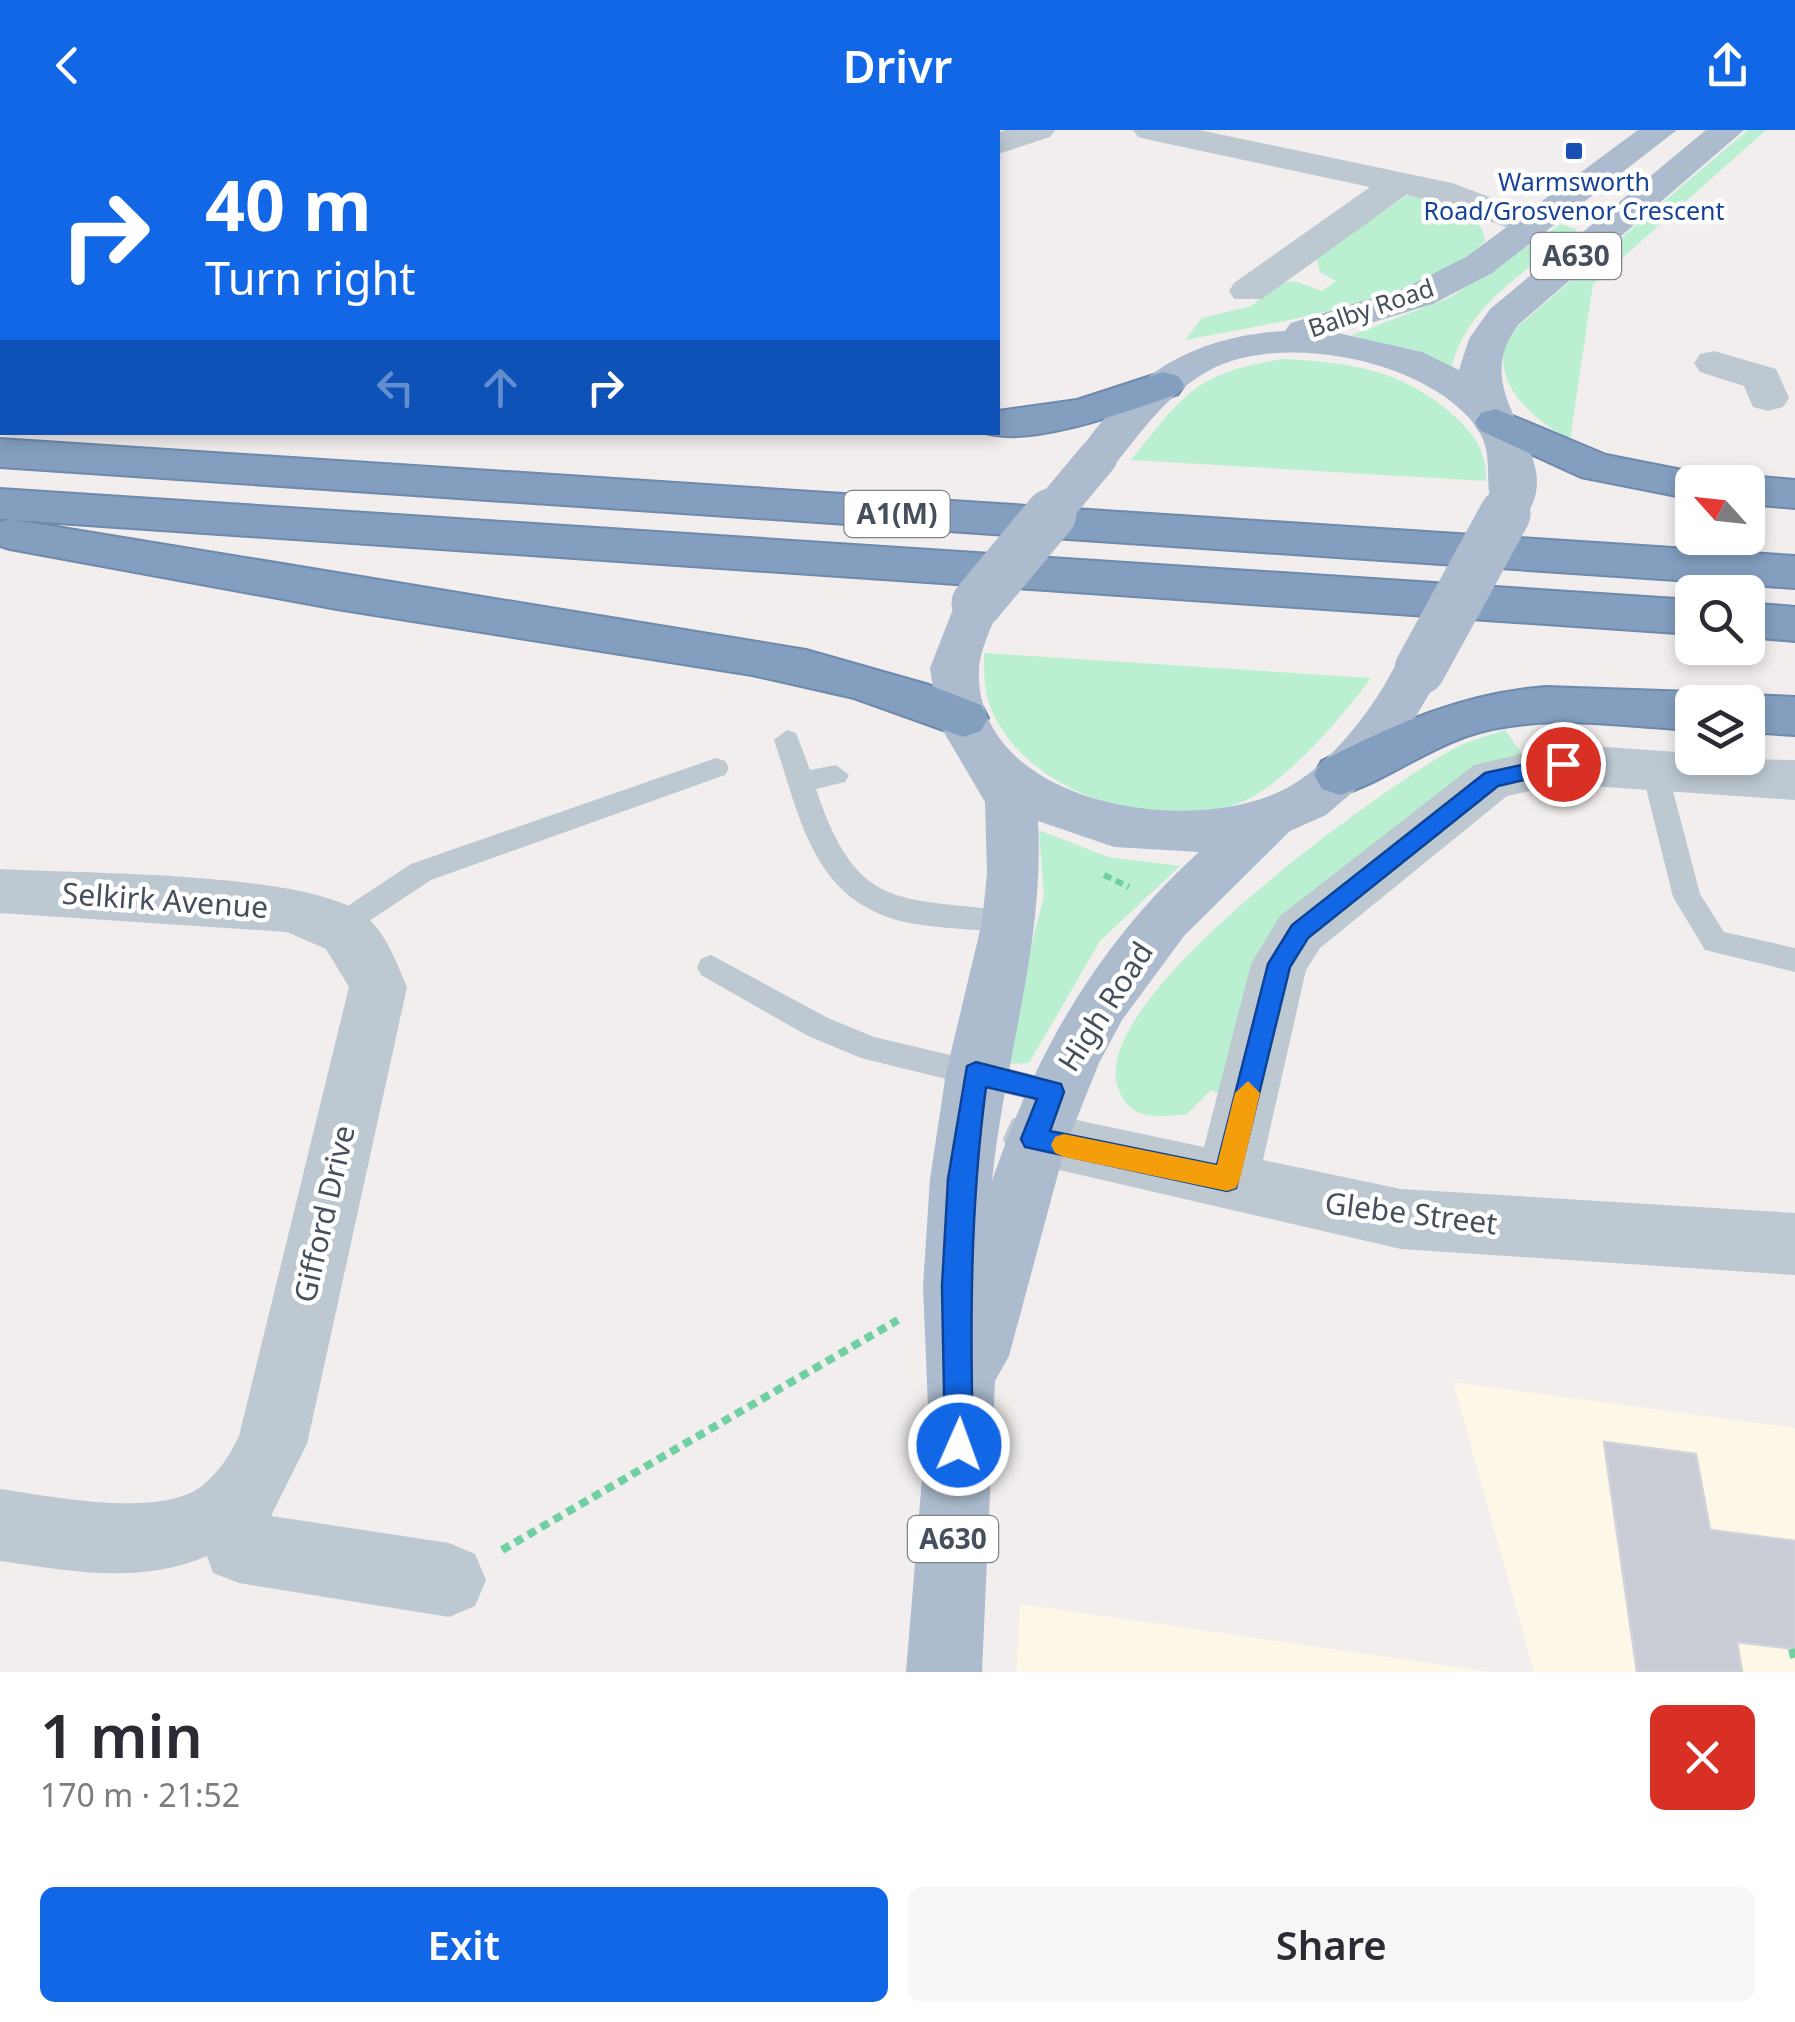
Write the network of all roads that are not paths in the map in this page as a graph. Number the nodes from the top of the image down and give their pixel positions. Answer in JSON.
{"nodes":[{"id":1,"x":1038,"y":130,"type":"edge"},
{"id":2,"x":1150,"y":130,"type":"edge"},
{"id":3,"x":1660,"y":130,"type":"edge"},
{"id":4,"x":1727,"y":130,"type":"edge"},
{"id":5,"x":1000,"y":143,"type":"edge"},
{"id":6,"x":1400,"y":183,"type":"junction"},
{"id":7,"x":1532,"y":226,"type":"junction"},
{"id":8,"x":1248,"y":291,"type":"dead end"},
{"id":9,"x":1273,"y":340,"type":"junction"},
{"id":10,"x":1714,"y":363,"type":"dead end"},
{"id":11,"x":1773,"y":378,"type":"dead end"},
{"id":12,"x":1163,"y":385,"type":"junction"},
{"id":13,"x":1491,"y":417,"type":"junction"},
{"id":14,"x":1000,"y":424,"type":"edge"},
{"id":15,"x":0,"y":453,"type":"edge"},
{"id":16,"x":1675,"y":482,"type":"edge"},
{"id":17,"x":1765,"y":491,"type":"edge"},
{"id":18,"x":1795,"y":494,"type":"edge"},
{"id":19,"x":0,"y":504,"type":"edge"},
{"id":20,"x":0,"y":532,"type":"edge"},
{"id":21,"x":1795,"y":572,"type":"edge"},
{"id":22,"x":1675,"y":616,"type":"edge"},
{"id":23,"x":1765,"y":621,"type":"edge"},
{"id":24,"x":1795,"y":624,"type":"edge"},
{"id":25,"x":1675,"y":710,"type":"edge"},
{"id":26,"x":1765,"y":715,"type":"edge"},
{"id":27,"x":1795,"y":716,"type":"edge"},
{"id":28,"x":973,"y":735,"type":"junction"},
{"id":29,"x":787,"y":740,"type":"dead end"},
{"id":30,"x":716,"y":768,"type":"dead end"},
{"id":31,"x":1654,"y":768,"type":"junction"},
{"id":32,"x":836,"y":775,"type":"dead end"},
{"id":33,"x":1340,"y":775,"type":"junction"},
{"id":34,"x":1795,"y":780,"type":"edge"},
{"id":35,"x":802,"y":782,"type":"junction"},
{"id":36,"x":1270,"y":821,"type":"junction"},
{"id":37,"x":0,"y":891,"type":"edge"},
{"id":38,"x":1010,"y":922,"type":"junction"},
{"id":39,"x":333,"y":924,"type":"junction"},
{"id":40,"x":1795,"y":960,"type":"edge"},
{"id":41,"x":711,"y":967,"type":"dead end"},
{"id":42,"x":976,"y":1073,"type":"junction"},
{"id":43,"x":1043,"y":1116,"type":"junction"},
{"id":44,"x":1227,"y":1179,"type":"junction"},
{"id":45,"x":1795,"y":1244,"type":"edge"},
{"id":46,"x":962,"y":1407,"type":"junction"},
{"id":47,"x":225,"y":1513,"type":"junction"},
{"id":48,"x":0,"y":1525,"type":"edge"},
{"id":49,"x":450,"y":1580,"type":"road end"},
{"id":50,"x":944,"y":1672,"type":"edge"}],
"edges":[{"from":1,"to":5,"type":"street"},
{"from":2,"to":6,"type":"street"},
{"from":3,"to":7,"type":"main road","name":"Balby Road","number":"A630"},
{"from":4,"to":13,"type":"main road","number":"A630"},
{"from":6,"to":7,"type":"street"},
{"from":6,"to":8,"type":"street"},
{"from":7,"to":9,"type":"main road","name":"Balby Road","number":"A630"},
{"from":9,"to":12,"type":"main road","name":"High Road"},
{"from":9,"to":13,"type":"main road"},
{"from":10,"to":11,"type":"street"},
{"from":12,"to":14,"type":"highway"},
{"from":12,"to":28,"type":"main road","name":"High Road","bridge":true},
{"from":13,"to":16,"type":"highway"},
{"from":13,"to":33,"type":"main road","bridge":true},
{"from":15,"to":21,"type":"highway","number":"A1(M)"},
{"from":17,"to":18,"type":"highway"},
{"from":19,"to":22,"type":"highway","number":"A1(M)"},
{"from":20,"to":28,"type":"highway"},
{"from":23,"to":24,"type":"highway"},
{"from":25,"to":33,"type":"highway"},
{"from":26,"to":27,"type":"highway"},
{"from":28,"to":36,"type":"main road"},
{"from":28,"to":38,"type":"main road","name":"High Road","number":"A630"},
{"from":29,"to":35,"type":"lane"},
{"from":30,"to":39,"type":"lane"},
{"from":31,"to":34,"type":"street"},
{"from":31,"to":40,"type":"lane"},
{"from":31,"to":44,"type":"street"},
{"from":32,"to":35,"type":"lane"},
{"from":33,"to":36,"type":"main road"},
{"from":35,"to":38,"type":"lane"},
{"from":36,"to":43,"type":"main road","name":"High Road","number":"A630"},
{"from":37,"to":39,"type":"street","name":"Selkirk Avenue"},
{"from":38,"to":42,"type":"main road","name":"High Road","number":"A630"},
{"from":39,"to":47,"type":"street","name":"Gifford Drive"},
{"from":41,"to":42,"type":"lane"},
{"from":42,"to":43,"type":"lane"},
{"from":42,"to":46,"type":"main road","name":"High Road","number":"A630"},
{"from":43,"to":44,"type":"street","name":"Glebe Street"},
{"from":43,"to":46,"type":"main road","name":"High Road","number":"A630"},
{"from":44,"to":45,"type":"street","name":"Glebe Street"},
{"from":46,"to":50,"type":"main road","name":"High Road","number":"A630"},
{"from":47,"to":48,"type":"street"},
{"from":47,"to":49,"type":"street"}]}
